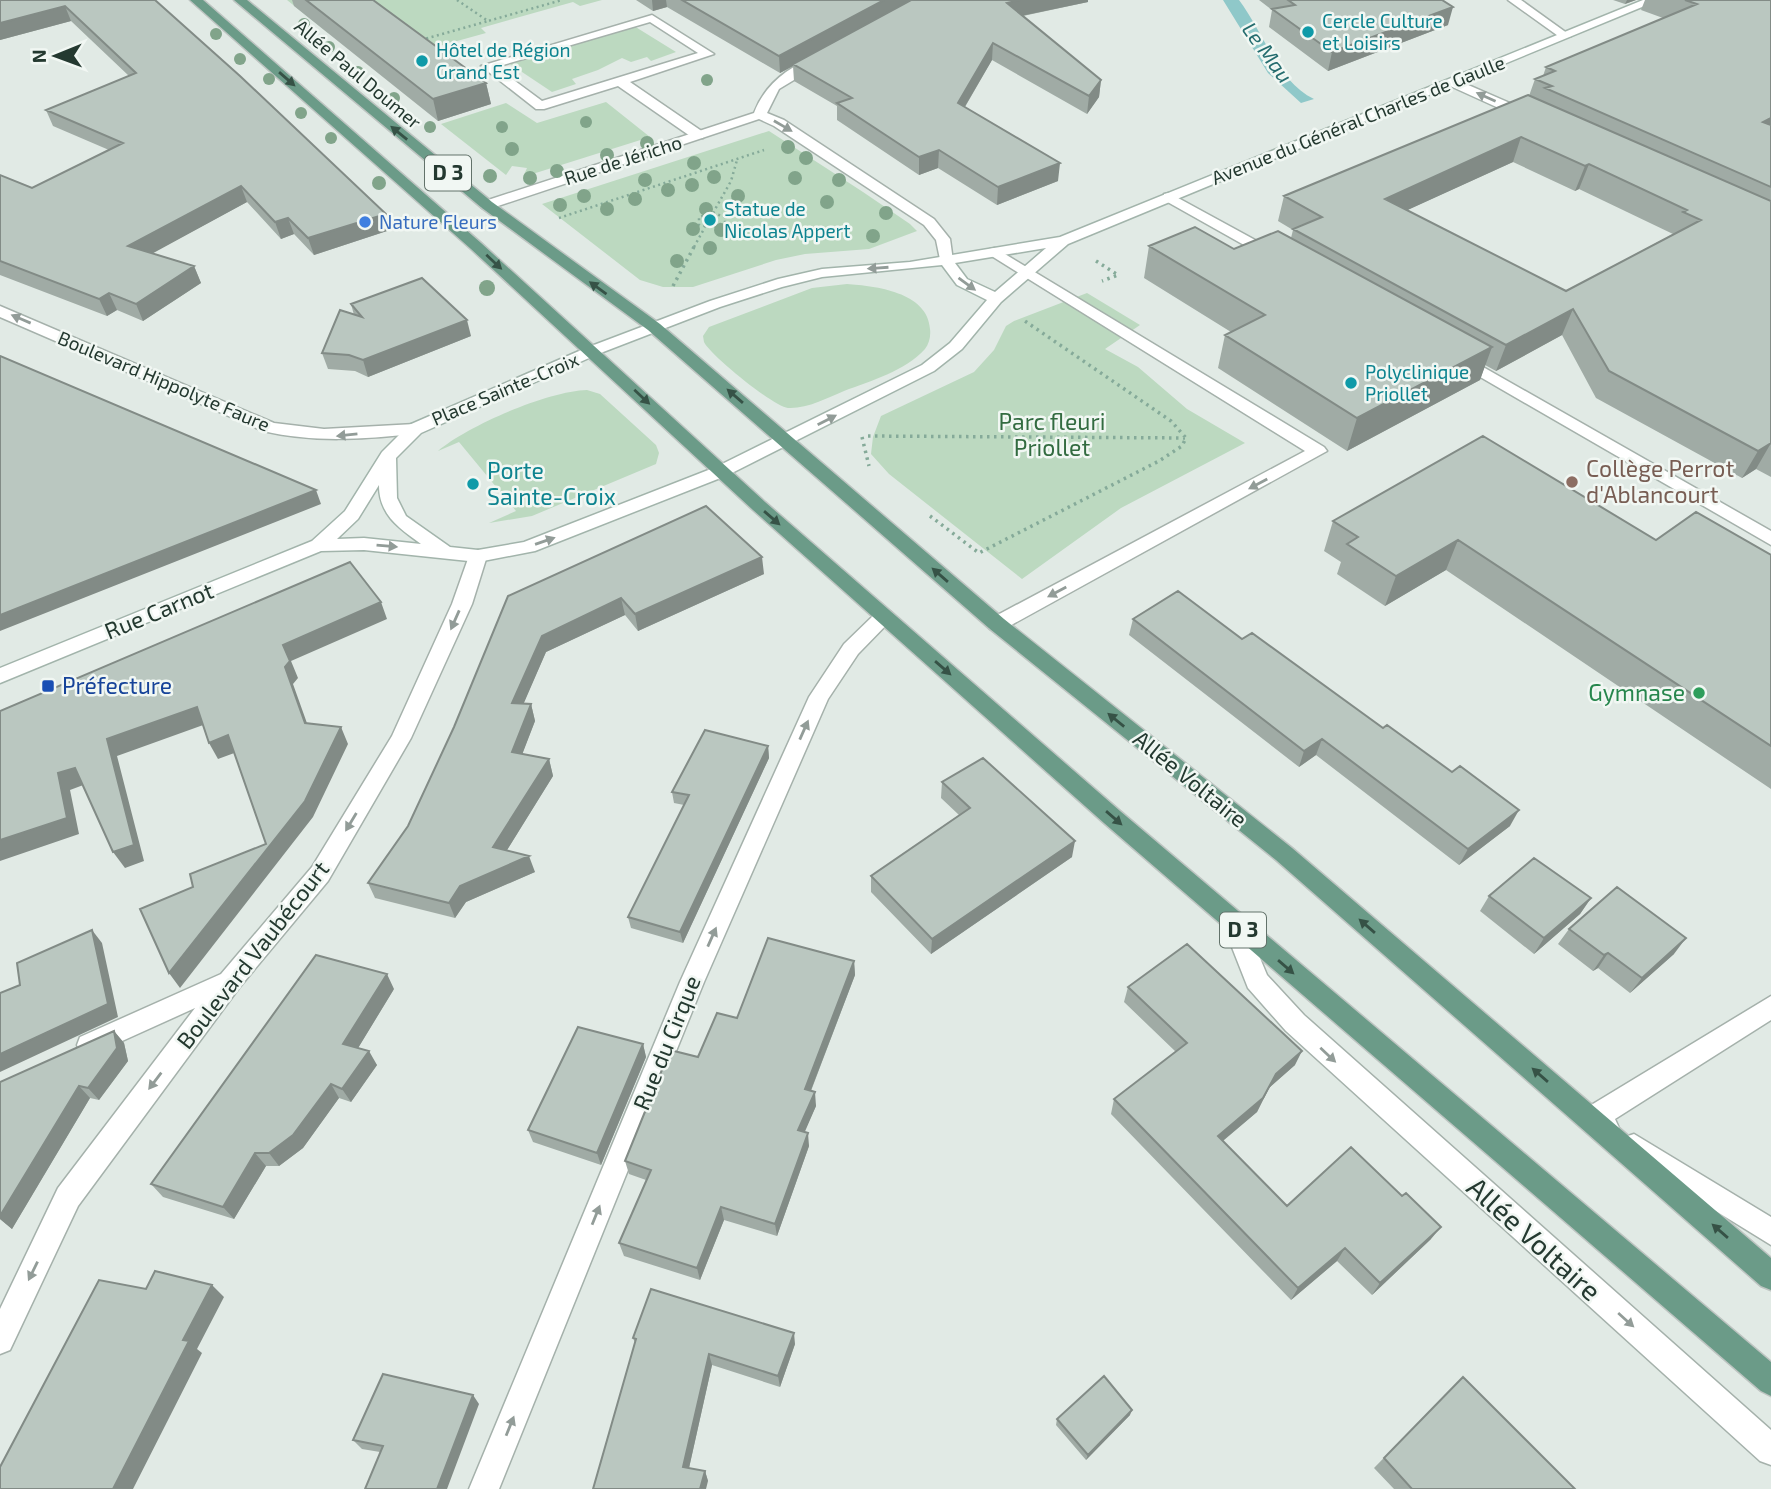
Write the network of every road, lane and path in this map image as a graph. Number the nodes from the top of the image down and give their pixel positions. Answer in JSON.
{"nodes":[{"id":1,"x":197,"y":0,"type":"edge"},
{"id":2,"x":240,"y":0,"type":"edge"},
{"id":3,"x":457,"y":0,"type":"edge"},
{"id":4,"x":562,"y":0,"type":"edge"},
{"id":5,"x":1514,"y":0,"type":"edge"},
{"id":6,"x":1653,"y":0,"type":"edge"},
{"id":7,"x":488,"y":22,"type":"junction"},
{"id":8,"x":1565,"y":36,"type":"junction"},
{"id":9,"x":420,"y":40,"type":"edge"},
{"id":10,"x":831,"y":52,"type":"edge"},
{"id":11,"x":620,"y":81,"type":"junction"},
{"id":12,"x":1452,"y":82,"type":"junction"},
{"id":13,"x":760,"y":116,"type":"junction"},
{"id":14,"x":1538,"y":121,"type":"edge"},
{"id":15,"x":698,"y":135,"type":"junction"},
{"id":16,"x":737,"y":160,"type":"junction"},
{"id":17,"x":1169,"y":197,"type":"junction"},
{"id":18,"x":487,"y":205,"type":"junction"},
{"id":19,"x":713,"y":213,"type":"junction"},
{"id":20,"x":555,"y":219,"type":"dead end"},
{"id":21,"x":705,"y":227,"type":"junction"},
{"id":22,"x":1063,"y":241,"type":"junction"},
{"id":23,"x":995,"y":252,"type":"junction"},
{"id":24,"x":946,"y":261,"type":"junction"},
{"id":25,"x":1289,"y":264,"type":"edge"},
{"id":26,"x":1030,"y":272,"type":"junction"},
{"id":27,"x":671,"y":290,"type":"dead end"},
{"id":28,"x":996,"y":299,"type":"junction"},
{"id":29,"x":0,"y":310,"type":"edge"},
{"id":30,"x":1016,"y":314,"type":"dead end"},
{"id":31,"x":654,"y":327,"type":"junction"},
{"id":32,"x":592,"y":351,"type":"junction"},
{"id":33,"x":1463,"y":361,"type":"edge"},
{"id":34,"x":867,"y":426,"type":"dead end"},
{"id":35,"x":415,"y":429,"type":"junction"},
{"id":36,"x":862,"y":436,"type":"junction"},
{"id":37,"x":1185,"y":438,"type":"junction"},
{"id":38,"x":787,"y":441,"type":"junction"},
{"id":39,"x":388,"y":456,"type":"junction"},
{"id":40,"x":870,"y":468,"type":"dead end"},
{"id":41,"x":722,"y":471,"type":"junction"},
{"id":42,"x":928,"y":514,"type":"dead end"},
{"id":43,"x":1771,"y":539,"type":"edge"},
{"id":44,"x":318,"y":545,"type":"junction"},
{"id":45,"x":446,"y":552,"type":"junction"},
{"id":46,"x":478,"y":555,"type":"junction"},
{"id":47,"x":884,"y":617,"type":"junction"},
{"id":48,"x":996,"y":624,"type":"junction"},
{"id":49,"x":0,"y":676,"type":"edge"},
{"id":50,"x":1234,"y":922,"type":"junction"},
{"id":51,"x":230,"y":981,"type":"junction"},
{"id":52,"x":1771,"y":1007,"type":"edge"},
{"id":53,"x":73,"y":1052,"type":"edge"},
{"id":54,"x":1592,"y":1119,"type":"junction"},
{"id":55,"x":1771,"y":1232,"type":"edge"},
{"id":56,"x":1771,"y":1276,"type":"edge"},
{"id":57,"x":0,"y":1340,"type":"edge"},
{"id":58,"x":1771,"y":1381,"type":"edge"},
{"id":59,"x":1771,"y":1450,"type":"edge"},
{"id":60,"x":484,"y":1489,"type":"edge"}],
"edges":[{"from":1,"to":32,"type":"main road","number":"D 3","one_way":true},
{"from":18,"to":2,"type":"main road","name":"Allée Paul Doumer","number":"D 3","one_way":true},
{"from":3,"to":7,"type":"path"},
{"from":4,"to":7,"type":"path"},
{"from":5,"to":8,"type":"street"},
{"from":6,"to":8,"type":"street","name":"Avenue du Général Charles de Gaulle"},
{"from":7,"to":9,"type":"path"},
{"from":8,"to":12,"type":"street","name":"Avenue du Général Charles de Gaulle"},
{"from":10,"to":13,"type":"street"},
{"from":11,"to":11,"type":"street"},
{"from":11,"to":15,"type":"street"},
{"from":14,"to":12,"type":"street","one_way":true},
{"from":12,"to":17,"type":"street","name":"Avenue du Général Charles de Gaulle"},
{"from":13,"to":15,"type":"street","name":"Rue de Jéricho"},
{"from":13,"to":24,"type":"street","one_way":true},
{"from":15,"to":16,"type":"path"},
{"from":15,"to":18,"type":"street","name":"Rue de Jéricho"},
{"from":16,"to":19,"type":"path"},
{"from":16,"to":20,"type":"path"},
{"from":17,"to":22,"type":"street","name":"Avenue du Général Charles de Gaulle"},
{"from":17,"to":25,"type":"street"},
{"from":31,"to":18,"type":"main road","name":"Allée Paul Doumer","number":"D 3","one_way":true},
{"from":19,"to":21,"type":"path"},
{"from":19,"to":21,"type":"path"},
{"from":21,"to":27,"type":"path"},
{"from":22,"to":23,"type":"street","name":"Avenue du Général Charles de Gaulle"},
{"from":22,"to":26,"type":"street","name":"Avenue du Général Charles de Gaulle"},
{"from":23,"to":24,"type":"street","name":"Avenue du Général Charles de Gaulle"},
{"from":23,"to":26,"type":"street"},
{"from":24,"to":28,"type":"street","one_way":true},
{"from":24,"to":31,"type":"street","name":"Avenue du Général Charles de Gaulle","one_way":true},
{"from":26,"to":28,"type":"street","name":"Avenue du Général Charles de Gaulle"},
{"from":26,"to":48,"type":"street","one_way":true},
{"from":38,"to":28,"type":"street","name":"Avenue du Général Charles de Gaulle","one_way":true},
{"from":35,"to":29,"type":"street","name":"Boulevard Hippolyte Faure","one_way":true},
{"from":30,"to":37,"type":"path"},
{"from":31,"to":32,"type":"street","name":"Avenue du Général Charles de Gaulle"},
{"from":38,"to":31,"type":"main road","number":"D 3","one_way":true},
{"from":32,"to":35,"type":"street","name":"Place Sainte-Croix"},
{"from":32,"to":41,"type":"main road","number":"D 3","one_way":true},
{"from":33,"to":43,"type":"street"},
{"from":34,"to":36,"type":"path"},
{"from":35,"to":39,"type":"street","name":"Place Sainte-Croix"},
{"from":36,"to":37,"type":"path"},
{"from":36,"to":40,"type":"path"},
{"from":37,"to":42,"type":"path"},
{"from":38,"to":41,"type":"street","name":"Avenue du Général Charles de Gaulle"},
{"from":48,"to":38,"type":"main road","name":"Allée Voltaire","number":"D 3","one_way":true},
{"from":39,"to":44,"type":"street","name":"Place Sainte-Croix"},
{"from":39,"to":45,"type":"street"},
{"from":46,"to":41,"type":"street","one_way":true},
{"from":41,"to":47,"type":"main road","name":"Allée Voltaire","number":"D 3","one_way":true},
{"from":44,"to":45,"type":"street","one_way":true},
{"from":44,"to":49,"type":"street","name":"Rue Carnot"},
{"from":45,"to":46,"type":"street"},
{"from":46,"to":51,"type":"street","name":"Boulevard Vaubécourt","one_way":true},
{"from":47,"to":50,"type":"main road","name":"Allée Voltaire","number":"D 3","one_way":true},
{"from":60,"to":47,"type":"street","name":"Rue du Cirque","one_way":true},
{"from":54,"to":48,"type":"main road","name":"Allée Voltaire","number":"D 3","one_way":true},
{"from":50,"to":58,"type":"main road","name":"Allée Voltaire","number":"D 3","one_way":true},
{"from":50,"to":59,"type":"street","name":"Allée Voltaire","one_way":true},
{"from":51,"to":53,"type":"street"},
{"from":51,"to":57,"type":"street","name":"Boulevard Vaubécourt","one_way":true},
{"from":52,"to":54,"type":"street"},
{"from":54,"to":55,"type":"street","name":"Allée Voltaire"},
{"from":56,"to":54,"type":"main road","name":"Allée Voltaire","number":"D 3","one_way":true}]}
